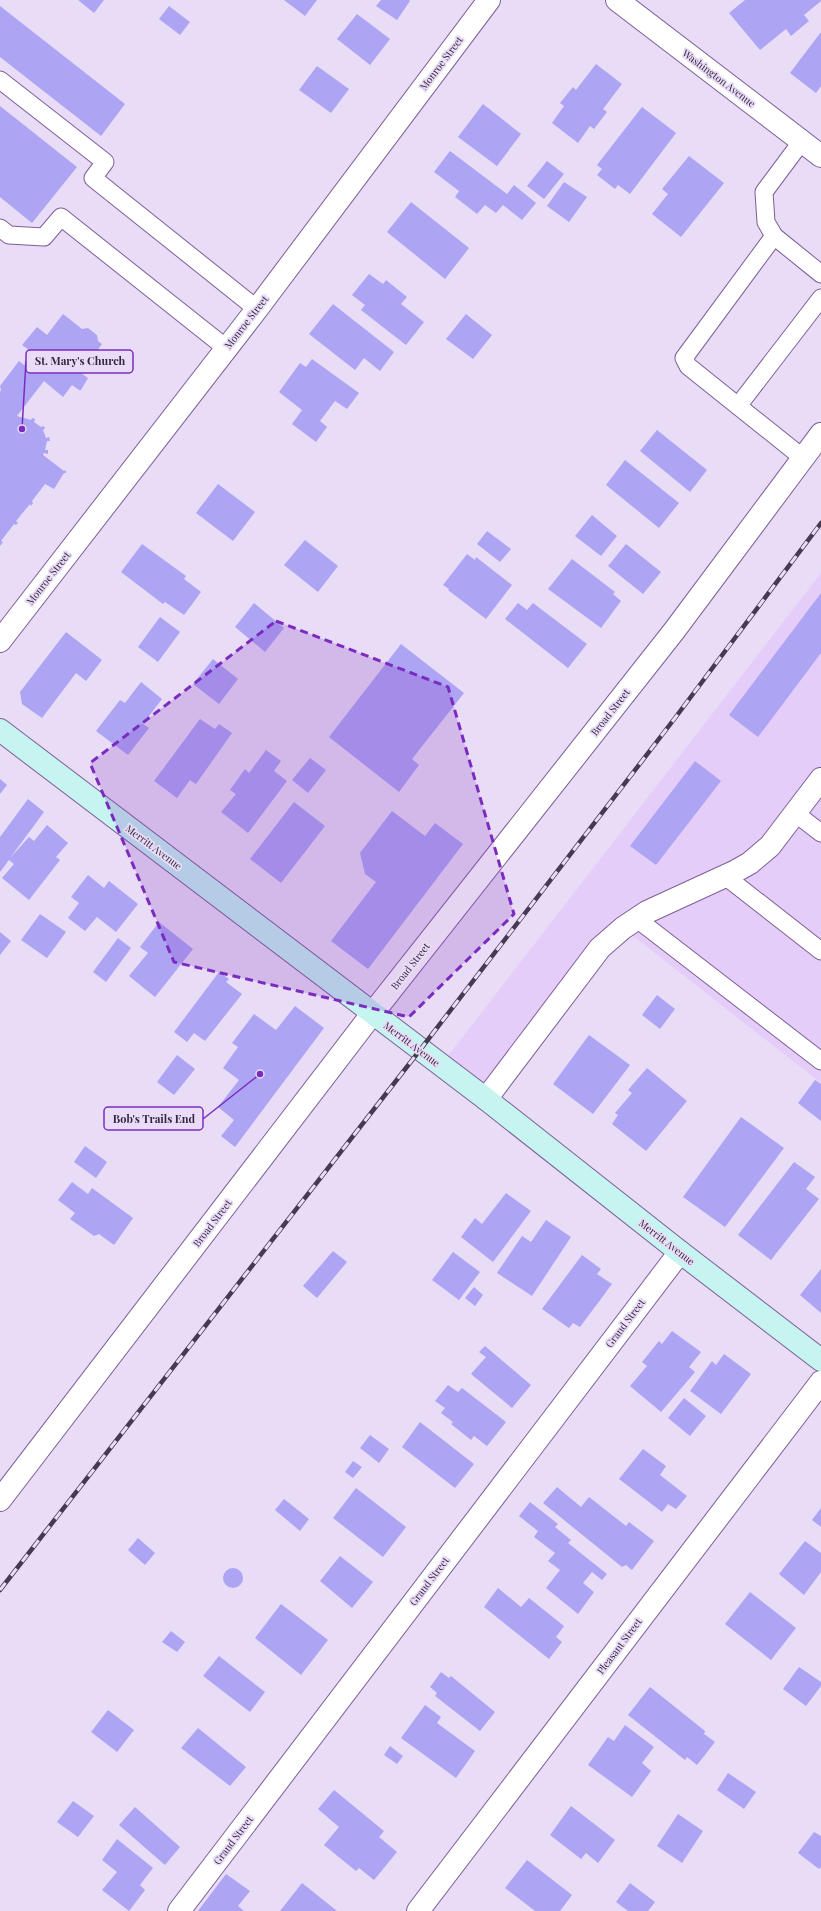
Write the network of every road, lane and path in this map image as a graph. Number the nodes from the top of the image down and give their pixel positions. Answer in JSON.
{"nodes":[{"id":1,"x":489,"y":0,"type":"edge"},
{"id":2,"x":617,"y":0,"type":"edge"},
{"id":3,"x":0,"y":80,"type":"edge"},
{"id":4,"x":802,"y":141,"type":"junction"},
{"id":5,"x":821,"y":156,"type":"edge"},
{"id":6,"x":0,"y":228,"type":"edge"},
{"id":7,"x":774,"y":236,"type":"junction"},
{"id":8,"x":821,"y":274,"type":"edge"},
{"id":9,"x":821,"y":298,"type":"edge"},
{"id":10,"x":257,"y":309,"type":"junction"},
{"id":11,"x":226,"y":348,"type":"junction"},
{"id":12,"x":738,"y":406,"type":"junction"},
{"id":13,"x":821,"y":434,"type":"edge"},
{"id":14,"x":803,"y":458,"type":"junction"},
{"id":15,"x":0,"y":641,"type":"edge"},
{"id":16,"x":0,"y":730,"type":"edge"},
{"id":17,"x":821,"y":779,"type":"edge"},
{"id":18,"x":795,"y":812,"type":"junction"},
{"id":19,"x":821,"y":833,"type":"edge"},
{"id":20,"x":725,"y":876,"type":"junction"},
{"id":21,"x":637,"y":919,"type":"junction"},
{"id":22,"x":821,"y":952,"type":"edge"},
{"id":23,"x":372,"y":1014,"type":"junction"},
{"id":24,"x":821,"y":1061,"type":"edge"},
{"id":25,"x":486,"y":1099,"type":"junction"},
{"id":26,"x":680,"y":1252,"type":"junction"},
{"id":27,"x":821,"y":1360,"type":"edge"},
{"id":28,"x":821,"y":1382,"type":"edge"},
{"id":29,"x":0,"y":1500,"type":"edge"},
{"id":30,"x":179,"y":1911,"type":"edge"},
{"id":31,"x":418,"y":1911,"type":"edge"}],
"edges":[{"from":1,"to":10,"type":"street","name":"Monroe Street"},
{"from":2,"to":4,"type":"street","name":"Washington Avenue"},
{"from":3,"to":10,"type":"lane"},
{"from":4,"to":5,"type":"street","name":"Washington Avenue"},
{"from":4,"to":7,"type":"lane"},
{"from":6,"to":11,"type":"lane"},
{"from":7,"to":8,"type":"lane"},
{"from":7,"to":12,"type":"lane"},
{"from":9,"to":12,"type":"lane"},
{"from":10,"to":11,"type":"street","name":"Monroe Street"},
{"from":11,"to":15,"type":"street","name":"Monroe Street"},
{"from":12,"to":14,"type":"lane"},
{"from":13,"to":14,"type":"street","name":"Broad Street"},
{"from":14,"to":23,"type":"street","name":"Broad Street"},
{"from":16,"to":23,"type":"street","name":"Merritt Avenue"},
{"from":17,"to":18,"type":"street"},
{"from":18,"to":19,"type":"lane"},
{"from":18,"to":20,"type":"street"},
{"from":20,"to":21,"type":"street"},
{"from":20,"to":22,"type":"lane"},
{"from":21,"to":24,"type":"lane"},
{"from":21,"to":25,"type":"street"},
{"from":23,"to":25,"type":"street","name":"Merritt Avenue"},
{"from":23,"to":29,"type":"street","name":"Broad Street"},
{"from":25,"to":26,"type":"street","name":"Merritt Avenue"},
{"from":26,"to":27,"type":"street","name":"Merritt Avenue"},
{"from":26,"to":30,"type":"street","name":"Grand Street"},
{"from":28,"to":31,"type":"street","name":"Pleasant Street"}]}
